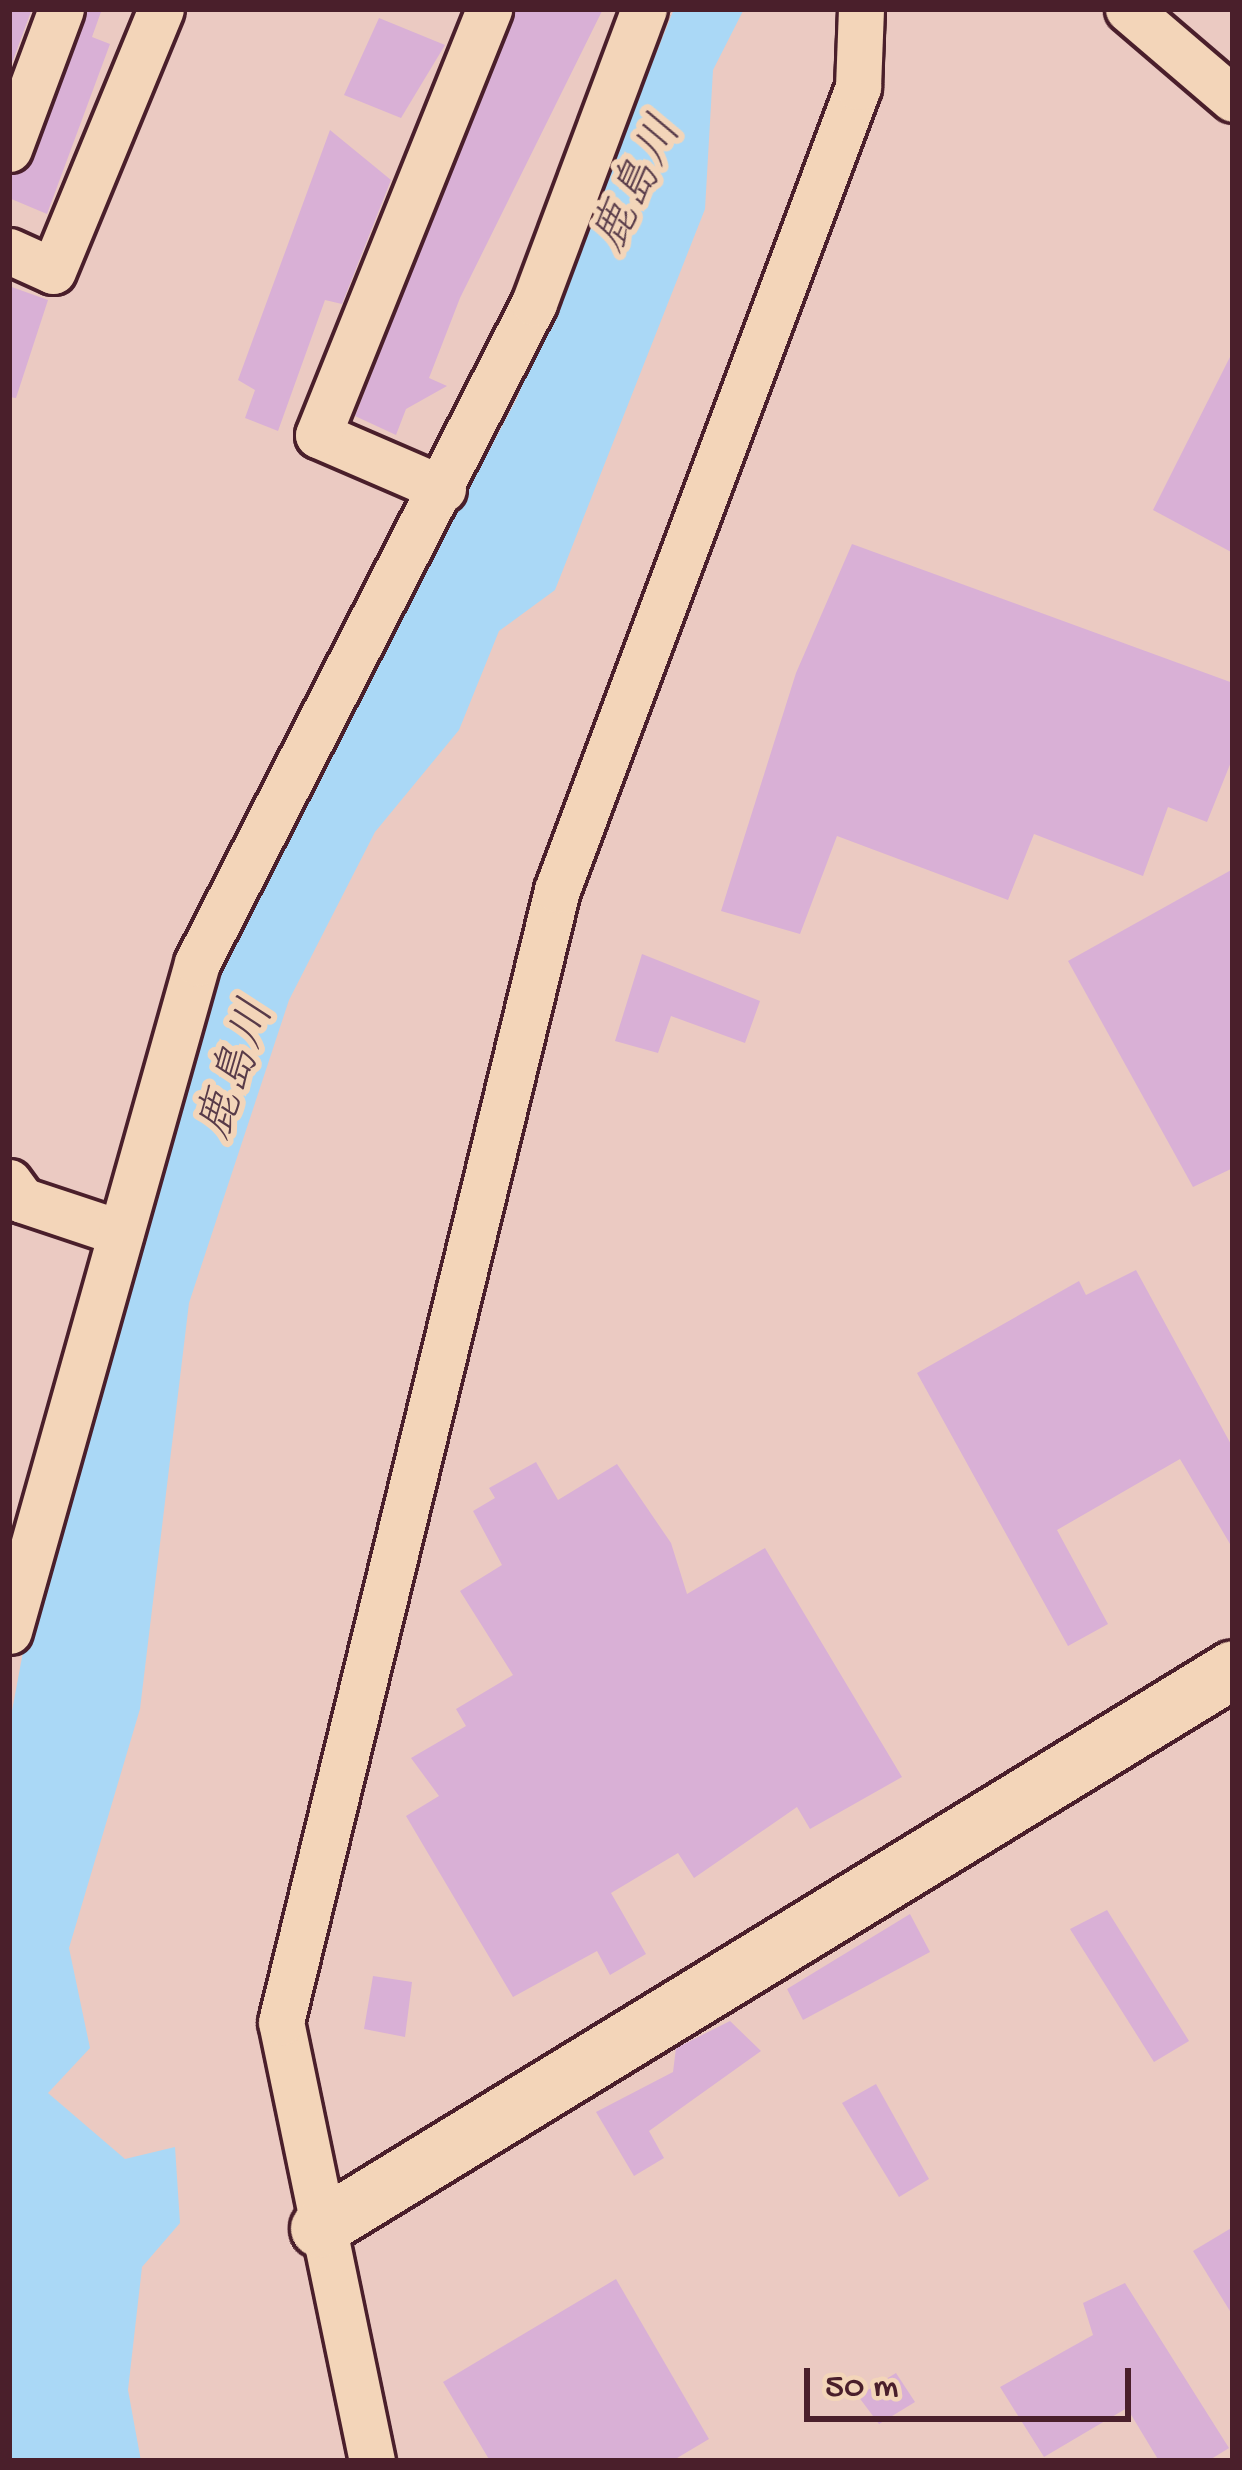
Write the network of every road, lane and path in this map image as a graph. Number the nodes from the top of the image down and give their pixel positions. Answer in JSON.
{"nodes":[{"id":1,"x":61,"y":9,"type":"edge"},
{"id":2,"x":161,"y":9,"type":"edge"},
{"id":3,"x":489,"y":9,"type":"edge"},
{"id":4,"x":644,"y":9,"type":"edge"},
{"id":5,"x":861,"y":9,"type":"edge"},
{"id":6,"x":1128,"y":9,"type":"edge"},
{"id":7,"x":1233,"y":99,"type":"edge"},
{"id":8,"x":9,"y":148,"type":"edge"},
{"id":9,"x":9,"y":251,"type":"edge"},
{"id":10,"x":443,"y":488,"type":"junction"},
{"id":11,"x":9,"y":1182,"type":"edge"},
{"id":12,"x":122,"y":1233,"type":"junction"},
{"id":13,"x":18,"y":1530,"type":"edge"},
{"id":14,"x":9,"y":1631,"type":"edge"},
{"id":15,"x":1233,"y":1669,"type":"edge"},
{"id":16,"x":319,"y":2228,"type":"junction"},
{"id":17,"x":372,"y":2461,"type":"edge"}],
"edges":[{"from":1,"to":8,"type":"street"},
{"from":2,"to":9,"type":"street"},
{"from":3,"to":10,"type":"street"},
{"from":4,"to":10,"type":"street"},
{"from":5,"to":16,"type":"street"},
{"from":6,"to":7,"type":"street"},
{"from":10,"to":12,"type":"street"},
{"from":11,"to":12,"type":"street"},
{"from":12,"to":13,"type":"street"},
{"from":13,"to":14,"type":"street"},
{"from":15,"to":16,"type":"street"},
{"from":16,"to":17,"type":"street"}]}
